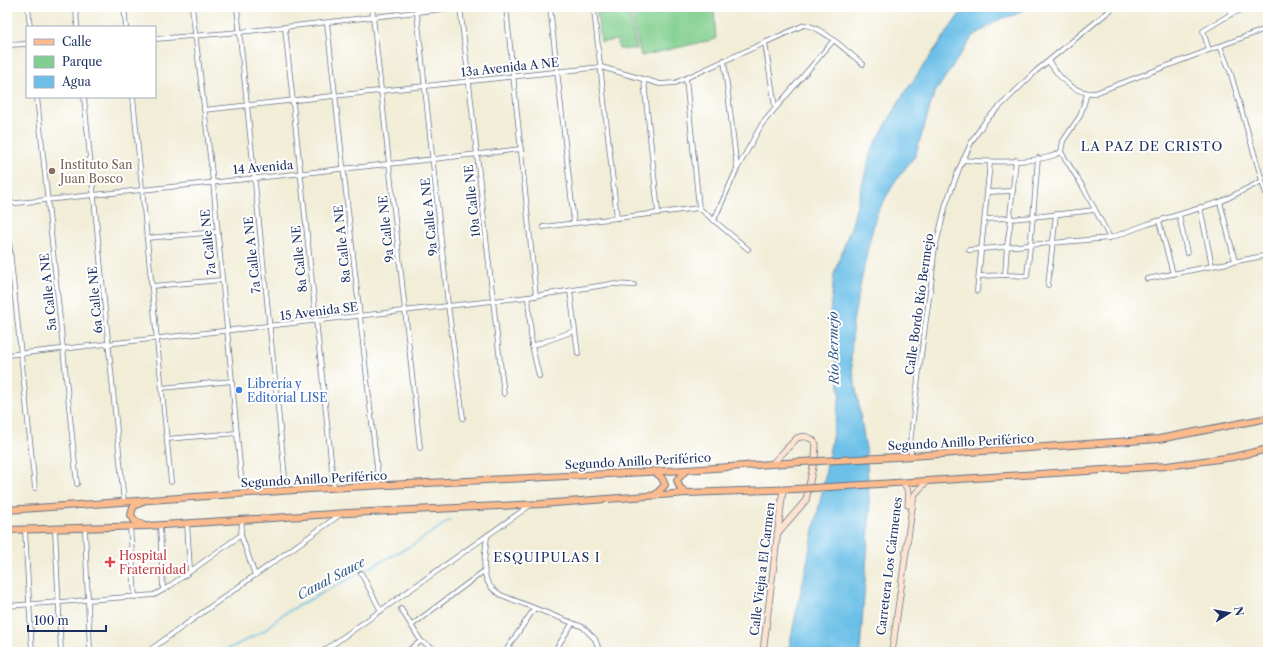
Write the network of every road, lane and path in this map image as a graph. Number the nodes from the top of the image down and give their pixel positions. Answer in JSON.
{"nodes":[{"id":1,"x":28,"y":7,"type":"edge"},
{"id":2,"x":76,"y":7,"type":"edge"},
{"id":3,"x":124,"y":7,"type":"edge"},
{"id":4,"x":192,"y":7,"type":"edge"},
{"id":5,"x":237,"y":7,"type":"edge"},
{"id":6,"x":372,"y":7,"type":"edge"},
{"id":7,"x":460,"y":7,"type":"edge"},
{"id":8,"x":506,"y":7,"type":"edge"},
{"id":9,"x":550,"y":7,"type":"edge"},
{"id":10,"x":1114,"y":7,"type":"edge"},
{"id":11,"x":1229,"y":7,"type":"edge"},
{"id":12,"x":1250,"y":7,"type":"edge"},
{"id":13,"x":594,"y":10,"type":"dead end"},
{"id":14,"x":417,"y":13,"type":"junction"},
{"id":15,"x":1231,"y":14,"type":"junction"},
{"id":16,"x":373,"y":18,"type":"junction"},
{"id":17,"x":327,"y":23,"type":"junction"},
{"id":18,"x":30,"y":26,"type":"edge"},
{"id":19,"x":77,"y":26,"type":"edge"},
{"id":20,"x":126,"y":26,"type":"edge"},
{"id":21,"x":285,"y":28,"type":"junction"},
{"id":22,"x":1268,"y":28,"type":"edge"},
{"id":23,"x":240,"y":32,"type":"junction"},
{"id":24,"x":194,"y":36,"type":"junction"},
{"id":25,"x":156,"y":39,"type":"edge"},
{"id":26,"x":833,"y":41,"type":"junction"},
{"id":27,"x":765,"y":43,"type":"junction"},
{"id":28,"x":26,"y":44,"type":"edge"},
{"id":29,"x":7,"y":45,"type":"edge"},
{"id":30,"x":1220,"y":46,"type":"junction"},
{"id":31,"x":1208,"y":50,"type":"junction"},
{"id":32,"x":724,"y":60,"type":"junction"},
{"id":33,"x":1049,"y":62,"type":"junction"},
{"id":34,"x":863,"y":64,"type":"dead end"},
{"id":35,"x":601,"y":68,"type":"junction"},
{"id":36,"x":557,"y":72,"type":"junction"},
{"id":37,"x":513,"y":77,"type":"junction"},
{"id":38,"x":686,"y":79,"type":"junction"},
{"id":39,"x":470,"y":81,"type":"junction"},
{"id":40,"x":644,"y":81,"type":"junction"},
{"id":41,"x":426,"y":87,"type":"junction"},
{"id":42,"x":381,"y":91,"type":"junction"},
{"id":43,"x":1087,"y":94,"type":"junction"},
{"id":44,"x":335,"y":96,"type":"junction"},
{"id":45,"x":37,"y":98,"type":"edge"},
{"id":46,"x":84,"y":98,"type":"edge"},
{"id":47,"x":133,"y":98,"type":"edge"},
{"id":48,"x":292,"y":101,"type":"junction"},
{"id":49,"x":248,"y":106,"type":"junction"},
{"id":50,"x":775,"y":107,"type":"junction"},
{"id":51,"x":204,"y":110,"type":"junction"},
{"id":52,"x":521,"y":149,"type":"junction"},
{"id":53,"x":1061,"y":152,"type":"junction"},
{"id":54,"x":477,"y":154,"type":"junction"},
{"id":55,"x":1038,"y":158,"type":"junction"},
{"id":56,"x":434,"y":160,"type":"junction"},
{"id":57,"x":963,"y":160,"type":"junction"},
{"id":58,"x":1016,"y":160,"type":"junction"},
{"id":59,"x":990,"y":163,"type":"junction"},
{"id":60,"x":389,"y":165,"type":"junction"},
{"id":61,"x":736,"y":169,"type":"junction"},
{"id":62,"x":343,"y":170,"type":"junction"},
{"id":63,"x":300,"y":174,"type":"junction"},
{"id":64,"x":255,"y":178,"type":"junction"},
{"id":65,"x":1262,"y":181,"type":"junction"},
{"id":66,"x":213,"y":182,"type":"junction"},
{"id":67,"x":142,"y":189,"type":"junction"},
{"id":68,"x":1013,"y":191,"type":"junction"},
{"id":69,"x":988,"y":192,"type":"junction"},
{"id":70,"x":95,"y":195,"type":"junction"},
{"id":71,"x":48,"y":200,"type":"junction"},
{"id":72,"x":1268,"y":201,"type":"edge"},
{"id":73,"x":1220,"y":202,"type":"junction"},
{"id":74,"x":7,"y":204,"type":"edge"},
{"id":75,"x":699,"y":208,"type":"junction"},
{"id":76,"x":1200,"y":208,"type":"junction"},
{"id":77,"x":1095,"y":210,"type":"junction"},
{"id":78,"x":658,"y":212,"type":"junction"},
{"id":79,"x":1056,"y":214,"type":"junction"},
{"id":80,"x":1179,"y":215,"type":"junction"},
{"id":81,"x":1033,"y":217,"type":"junction"},
{"id":82,"x":617,"y":218,"type":"junction"},
{"id":83,"x":985,"y":219,"type":"junction"},
{"id":84,"x":1011,"y":219,"type":"junction"},
{"id":85,"x":714,"y":220,"type":"junction"},
{"id":86,"x":1160,"y":221,"type":"junction"},
{"id":87,"x":7,"y":222,"type":"edge"},
{"id":88,"x":574,"y":223,"type":"junction"},
{"id":89,"x":543,"y":227,"type":"dead end"},
{"id":90,"x":218,"y":232,"type":"junction"},
{"id":91,"x":147,"y":238,"type":"junction"},
{"id":92,"x":1110,"y":238,"type":"junction"},
{"id":93,"x":1052,"y":241,"type":"junction"},
{"id":94,"x":1030,"y":244,"type":"junction"},
{"id":95,"x":1007,"y":246,"type":"junction"},
{"id":96,"x":982,"y":248,"type":"junction"},
{"id":97,"x":748,"y":249,"type":"dead end"},
{"id":98,"x":969,"y":250,"type":"dead end"},
{"id":99,"x":1188,"y":253,"type":"dead end"},
{"id":100,"x":1268,"y":255,"type":"edge"},
{"id":101,"x":1235,"y":261,"type":"junction"},
{"id":102,"x":1212,"y":266,"type":"junction"},
{"id":103,"x":1173,"y":274,"type":"junction"},
{"id":104,"x":1006,"y":275,"type":"junction"},
{"id":105,"x":980,"y":276,"type":"junction"},
{"id":106,"x":1147,"y":279,"type":"dead end"},
{"id":107,"x":222,"y":280,"type":"junction"},
{"id":108,"x":634,"y":285,"type":"dead end"},
{"id":109,"x":1048,"y":285,"type":"dead end"},
{"id":110,"x":152,"y":286,"type":"junction"},
{"id":111,"x":570,"y":291,"type":"junction"},
{"id":112,"x":978,"y":291,"type":"dead end"},
{"id":113,"x":536,"y":296,"type":"junction"},
{"id":114,"x":528,"y":297,"type":"junction"},
{"id":115,"x":492,"y":301,"type":"junction"},
{"id":116,"x":448,"y":306,"type":"junction"},
{"id":117,"x":405,"y":311,"type":"junction"},
{"id":118,"x":360,"y":316,"type":"junction"},
{"id":119,"x":316,"y":321,"type":"junction"},
{"id":120,"x":270,"y":327,"type":"junction"},
{"id":121,"x":227,"y":331,"type":"junction"},
{"id":122,"x":574,"y":331,"type":"junction"},
{"id":123,"x":157,"y":339,"type":"junction"},
{"id":124,"x":109,"y":344,"type":"junction"},
{"id":125,"x":532,"y":346,"type":"junction"},
{"id":126,"x":63,"y":349,"type":"junction"},
{"id":127,"x":21,"y":353,"type":"junction"},
{"id":128,"x":7,"y":354,"type":"edge"},
{"id":129,"x":578,"y":354,"type":"dead end"},
{"id":130,"x":539,"y":376,"type":"dead end"},
{"id":131,"x":232,"y":381,"type":"junction"},
{"id":132,"x":162,"y":388,"type":"junction"},
{"id":133,"x":504,"y":394,"type":"dead end"},
{"id":134,"x":463,"y":418,"type":"dead end"},
{"id":135,"x":1268,"y":418,"type":"edge"},
{"id":136,"x":237,"y":433,"type":"junction"},
{"id":137,"x":167,"y":439,"type":"junction"},
{"id":138,"x":420,"y":448,"type":"dead end"},
{"id":139,"x":1268,"y":449,"type":"edge"},
{"id":140,"x":911,"y":456,"type":"junction"},
{"id":141,"x":772,"y":464,"type":"junction"},
{"id":142,"x":686,"y":470,"type":"junction"},
{"id":143,"x":654,"y":471,"type":"junction"},
{"id":144,"x":241,"y":476,"type":"dead end"},
{"id":145,"x":285,"y":477,"type":"dead end"},
{"id":146,"x":171,"y":482,"type":"dead end"},
{"id":147,"x":926,"y":482,"type":"junction"},
{"id":148,"x":904,"y":483,"type":"junction"},
{"id":149,"x":77,"y":484,"type":"dead end"},
{"id":150,"x":379,"y":486,"type":"junction"},
{"id":151,"x":35,"y":488,"type":"dead end"},
{"id":152,"x":334,"y":488,"type":"junction"},
{"id":153,"x":783,"y":490,"type":"junction"},
{"id":154,"x":687,"y":493,"type":"junction"},
{"id":155,"x":655,"y":495,"type":"junction"},
{"id":156,"x":147,"y":500,"type":"junction"},
{"id":157,"x":124,"y":502,"type":"junction"},
{"id":158,"x":532,"y":504,"type":"junction"},
{"id":159,"x":7,"y":510,"type":"edge"},
{"id":160,"x":342,"y":514,"type":"junction"},
{"id":161,"x":242,"y":520,"type":"junction"},
{"id":162,"x":187,"y":523,"type":"junction"},
{"id":163,"x":160,"y":525,"type":"junction"},
{"id":164,"x":130,"y":526,"type":"junction"},
{"id":165,"x":147,"y":526,"type":"junction"},
{"id":166,"x":85,"y":528,"type":"junction"},
{"id":167,"x":55,"y":529,"type":"junction"},
{"id":168,"x":7,"y":530,"type":"edge"},
{"id":169,"x":25,"y":530,"type":"junction"},
{"id":170,"x":241,"y":534,"type":"junction"},
{"id":171,"x":777,"y":534,"type":"junction"},
{"id":172,"x":487,"y":536,"type":"junction"},
{"id":173,"x":190,"y":570,"type":"junction"},
{"id":174,"x":484,"y":571,"type":"junction"},
{"id":175,"x":361,"y":573,"type":"dead end"},
{"id":176,"x":255,"y":575,"type":"junction"},
{"id":177,"x":164,"y":590,"type":"junction"},
{"id":178,"x":135,"y":597,"type":"junction"},
{"id":179,"x":88,"y":600,"type":"junction"},
{"id":180,"x":58,"y":602,"type":"junction"},
{"id":181,"x":30,"y":605,"type":"junction"},
{"id":182,"x":7,"y":606,"type":"edge"},
{"id":183,"x":401,"y":609,"type":"dead end"},
{"id":184,"x":534,"y":609,"type":"junction"},
{"id":185,"x":381,"y":611,"type":"junction"},
{"id":186,"x":412,"y":624,"type":"junction"},
{"id":187,"x":572,"y":624,"type":"junction"},
{"id":188,"x":421,"y":641,"type":"junction"},
{"id":189,"x":598,"y":650,"type":"edge"},
{"id":190,"x":32,"y":652,"type":"edge"},
{"id":191,"x":61,"y":652,"type":"edge"},
{"id":192,"x":90,"y":652,"type":"edge"},
{"id":193,"x":147,"y":652,"type":"edge"},
{"id":194,"x":322,"y":652,"type":"edge"},
{"id":195,"x":406,"y":652,"type":"edge"},
{"id":196,"x":439,"y":652,"type":"edge"},
{"id":197,"x":505,"y":652,"type":"edge"},
{"id":198,"x":554,"y":652,"type":"edge"},
{"id":199,"x":763,"y":652,"type":"edge"},
{"id":200,"x":891,"y":652,"type":"edge"}],
"edges":[{"from":1,"to":18,"type":"street"},
{"from":2,"to":19,"type":"street"},
{"from":3,"to":20,"type":"street"},
{"from":4,"to":24,"type":"street","name":"7a Calle NE"},
{"from":5,"to":23,"type":"street","name":"7a Calle A NE"},
{"from":6,"to":16,"type":"street","name":"9a Calle NE"},
{"from":7,"to":14,"type":"street"},
{"from":7,"to":39,"type":"street","name":"10a Calle NE"},
{"from":8,"to":37,"type":"street"},
{"from":9,"to":36,"type":"street"},
{"from":10,"to":33,"type":"street","name":"Calle Bordo Río Bermejo"},
{"from":11,"to":15,"type":"street"},
{"from":12,"to":15,"type":"street"},
{"from":13,"to":35,"type":"street"},
{"from":14,"to":16,"type":"street"},
{"from":14,"to":41,"type":"street","name":"9a Calle A NE"},
{"from":15,"to":31,"type":"street"},
{"from":16,"to":17,"type":"street"},
{"from":16,"to":42,"type":"street","name":"9a Calle NE"},
{"from":17,"to":21,"type":"street"},
{"from":17,"to":44,"type":"street","name":"8a Calle A NE"},
{"from":21,"to":23,"type":"street"},
{"from":21,"to":48,"type":"street","name":"8a Calle NE"},
{"from":22,"to":30,"type":"street"},
{"from":23,"to":24,"type":"street"},
{"from":23,"to":49,"type":"street","name":"7a Calle A NE"},
{"from":24,"to":25,"type":"street"},
{"from":24,"to":51,"type":"street","name":"7a Calle NE"},
{"from":26,"to":27,"type":"street","name":"13a Avenida A NE"},
{"from":26,"to":34,"type":"street"},
{"from":26,"to":50,"type":"street"},
{"from":27,"to":32,"type":"street","name":"13a Avenida A NE"},
{"from":27,"to":50,"type":"street"},
{"from":28,"to":29,"type":"street"},
{"from":30,"to":31,"type":"street"},
{"from":30,"to":65,"type":"street"},
{"from":31,"to":43,"type":"street"},
{"from":32,"to":38,"type":"street","name":"13a Avenida A NE"},
{"from":32,"to":61,"type":"street"},
{"from":33,"to":43,"type":"street"},
{"from":33,"to":57,"type":"street","name":"Calle Bordo Río Bermejo"},
{"from":35,"to":36,"type":"street","name":"13a Avenida A NE"},
{"from":35,"to":40,"type":"street","name":"13a Avenida A NE"},
{"from":35,"to":82,"type":"street"},
{"from":36,"to":37,"type":"street","name":"13a Avenida A NE"},
{"from":36,"to":88,"type":"street"},
{"from":37,"to":39,"type":"street","name":"13a Avenida A NE"},
{"from":37,"to":52,"type":"street"},
{"from":38,"to":40,"type":"street","name":"13a Avenida A NE"},
{"from":38,"to":75,"type":"street"},
{"from":39,"to":41,"type":"street","name":"13a Avenida A NE"},
{"from":39,"to":54,"type":"street","name":"10a Calle NE"},
{"from":40,"to":78,"type":"street"},
{"from":41,"to":42,"type":"street","name":"13a Avenida A NE"},
{"from":41,"to":56,"type":"street","name":"9a Calle A NE"},
{"from":42,"to":44,"type":"street","name":"13a Avenida A NE"},
{"from":42,"to":60,"type":"street","name":"9a Calle NE"},
{"from":43,"to":53,"type":"street"},
{"from":44,"to":48,"type":"street","name":"13a Avenida A NE"},
{"from":44,"to":62,"type":"street","name":"8a Calle A NE"},
{"from":45,"to":71,"type":"street","name":"5a Calle A NE"},
{"from":46,"to":70,"type":"street","name":"6a Calle NE"},
{"from":47,"to":67,"type":"street"},
{"from":48,"to":49,"type":"street","name":"13a Avenida A NE"},
{"from":48,"to":63,"type":"street","name":"8a Calle NE"},
{"from":49,"to":51,"type":"street","name":"13a Avenida A NE"},
{"from":49,"to":64,"type":"street","name":"7a Calle A NE"},
{"from":50,"to":61,"type":"street"},
{"from":51,"to":66,"type":"street","name":"7a Calle NE"},
{"from":52,"to":54,"type":"street","name":"14 Avenida"},
{"from":52,"to":113,"type":"street"},
{"from":53,"to":55,"type":"street"},
{"from":53,"to":77,"type":"street"},
{"from":54,"to":56,"type":"street","name":"14 Avenida"},
{"from":54,"to":115,"type":"street","name":"10a Calle NE"},
{"from":55,"to":58,"type":"street"},
{"from":55,"to":81,"type":"street"},
{"from":56,"to":60,"type":"street","name":"14 Avenida"},
{"from":56,"to":116,"type":"street","name":"9a Calle A NE"},
{"from":57,"to":59,"type":"street"},
{"from":57,"to":140,"type":"street","name":"Calle Bordo Río Bermejo"},
{"from":58,"to":59,"type":"street"},
{"from":58,"to":68,"type":"street"},
{"from":59,"to":69,"type":"street"},
{"from":60,"to":62,"type":"street","name":"14 Avenida"},
{"from":60,"to":117,"type":"street","name":"9a Calle NE"},
{"from":61,"to":85,"type":"street"},
{"from":62,"to":63,"type":"street","name":"14 Avenida"},
{"from":62,"to":118,"type":"street","name":"8a Calle A NE"},
{"from":63,"to":64,"type":"street","name":"14 Avenida"},
{"from":63,"to":119,"type":"street","name":"8a Calle NE"},
{"from":64,"to":66,"type":"street","name":"14 Avenida"},
{"from":64,"to":120,"type":"street","name":"7a Calle A NE"},
{"from":65,"to":72,"type":"street"},
{"from":65,"to":73,"type":"street"},
{"from":66,"to":67,"type":"street","name":"14 Avenida"},
{"from":66,"to":90,"type":"street","name":"7a Calle NE"},
{"from":67,"to":70,"type":"street","name":"14 Avenida"},
{"from":67,"to":91,"type":"street"},
{"from":68,"to":69,"type":"street"},
{"from":68,"to":84,"type":"street"},
{"from":69,"to":83,"type":"street"},
{"from":70,"to":71,"type":"street","name":"14 Avenida"},
{"from":70,"to":124,"type":"street","name":"6a Calle NE"},
{"from":71,"to":74,"type":"street","name":"14 Avenida"},
{"from":71,"to":126,"type":"street","name":"5a Calle A NE"},
{"from":73,"to":76,"type":"street"},
{"from":73,"to":101,"type":"street"},
{"from":75,"to":78,"type":"street"},
{"from":75,"to":85,"type":"street"},
{"from":76,"to":80,"type":"street"},
{"from":76,"to":102,"type":"street"},
{"from":77,"to":79,"type":"street"},
{"from":77,"to":92,"type":"street"},
{"from":78,"to":82,"type":"street"},
{"from":79,"to":81,"type":"street"},
{"from":79,"to":93,"type":"street"},
{"from":80,"to":86,"type":"street"},
{"from":80,"to":99,"type":"street"},
{"from":81,"to":84,"type":"street"},
{"from":81,"to":94,"type":"street"},
{"from":82,"to":88,"type":"street"},
{"from":83,"to":84,"type":"street"},
{"from":83,"to":96,"type":"street"},
{"from":84,"to":95,"type":"street"},
{"from":85,"to":97,"type":"street"},
{"from":86,"to":92,"type":"street"},
{"from":86,"to":103,"type":"street"},
{"from":87,"to":127,"type":"street"},
{"from":88,"to":89,"type":"street"},
{"from":90,"to":91,"type":"street"},
{"from":90,"to":107,"type":"street","name":"7a Calle NE"},
{"from":91,"to":110,"type":"street"},
{"from":92,"to":93,"type":"street"},
{"from":93,"to":94,"type":"street"},
{"from":93,"to":109,"type":"street"},
{"from":94,"to":95,"type":"street"},
{"from":94,"to":104,"type":"street"},
{"from":95,"to":96,"type":"street"},
{"from":95,"to":104,"type":"street"},
{"from":96,"to":98,"type":"street"},
{"from":96,"to":105,"type":"street"},
{"from":100,"to":101,"type":"street"},
{"from":101,"to":102,"type":"street"},
{"from":102,"to":103,"type":"street"},
{"from":103,"to":106,"type":"street"},
{"from":104,"to":105,"type":"street"},
{"from":105,"to":112,"type":"street"},
{"from":107,"to":110,"type":"street"},
{"from":107,"to":121,"type":"street","name":"7a Calle NE"},
{"from":108,"to":111,"type":"street","name":"15 Avenida SE"},
{"from":110,"to":123,"type":"street"},
{"from":111,"to":113,"type":"street","name":"15 Avenida SE"},
{"from":111,"to":122,"type":"street"},
{"from":113,"to":114,"type":"street","name":"15 Avenida SE"},
{"from":114,"to":115,"type":"street","name":"15 Avenida SE"},
{"from":114,"to":125,"type":"street"},
{"from":115,"to":116,"type":"street","name":"15 Avenida SE"},
{"from":115,"to":133,"type":"street","name":"10a Calle NE"},
{"from":116,"to":117,"type":"street","name":"15 Avenida SE"},
{"from":116,"to":134,"type":"street","name":"9a Calle A NE"},
{"from":117,"to":118,"type":"street","name":"15 Avenida SE"},
{"from":117,"to":138,"type":"street","name":"9a Calle NE"},
{"from":118,"to":119,"type":"street","name":"15 Avenida SE"},
{"from":118,"to":150,"type":"street","name":"8a Calle A NE"},
{"from":119,"to":120,"type":"street","name":"15 Avenida SE"},
{"from":119,"to":152,"type":"street","name":"8a Calle NE"},
{"from":120,"to":121,"type":"street","name":"15 Avenida SE"},
{"from":120,"to":145,"type":"street","name":"7a Calle A NE"},
{"from":121,"to":123,"type":"street","name":"15 Avenida SE"},
{"from":121,"to":131,"type":"street","name":"7a Calle NE"},
{"from":122,"to":125,"type":"street"},
{"from":122,"to":129,"type":"street"},
{"from":123,"to":124,"type":"street","name":"15 Avenida SE"},
{"from":123,"to":132,"type":"street"},
{"from":124,"to":126,"type":"street","name":"15 Avenida SE"},
{"from":124,"to":157,"type":"street","name":"6a Calle NE"},
{"from":125,"to":130,"type":"street"},
{"from":126,"to":127,"type":"street","name":"15 Avenida SE"},
{"from":126,"to":149,"type":"street","name":"5a Calle A NE"},
{"from":127,"to":128,"type":"street","name":"15 Avenida SE"},
{"from":127,"to":151,"type":"street"},
{"from":131,"to":132,"type":"street"},
{"from":131,"to":136,"type":"street","name":"7a Calle NE"},
{"from":132,"to":137,"type":"street"},
{"from":135,"to":140,"type":"main road","name":"Segundo Anillo Periférico"},
{"from":136,"to":137,"type":"street"},
{"from":136,"to":144,"type":"street","name":"7a Calle NE"},
{"from":137,"to":146,"type":"street"},
{"from":139,"to":147,"type":"main road"},
{"from":140,"to":141,"type":"main road","name":"Segundo Anillo Periférico","bridge":true},
{"from":141,"to":142,"type":"main road","name":"Segundo Anillo Periférico"},
{"from":141,"to":171,"type":"main road"},
{"from":142,"to":143,"type":"main road","name":"Segundo Anillo Periférico"},
{"from":142,"to":154,"type":"main road"},
{"from":143,"to":150,"type":"main road","name":"Segundo Anillo Periférico"},
{"from":143,"to":155,"type":"main road"},
{"from":147,"to":148,"type":"main road"},
{"from":147,"to":200,"type":"main road","name":"Carretera Los Cármenes"},
{"from":148,"to":153,"type":"main road","bridge":true},
{"from":148,"to":200,"type":"main road","name":"Carretera Los Cármenes"},
{"from":150,"to":152,"type":"main road","name":"Segundo Anillo Periférico"},
{"from":152,"to":156,"type":"main road","name":"Segundo Anillo Periférico"},
{"from":153,"to":154,"type":"main road"},
{"from":153,"to":171,"type":"main road","name":"Calle Vieja a El Carmen"},
{"from":154,"to":155,"type":"main road"},
{"from":155,"to":158,"type":"main road"},
{"from":156,"to":157,"type":"main road","name":"Segundo Anillo Periférico"},
{"from":156,"to":165,"type":"main road"},
{"from":157,"to":159,"type":"main road","name":"Segundo Anillo Periférico"},
{"from":158,"to":160,"type":"main road"},
{"from":158,"to":172,"type":"street"},
{"from":160,"to":161,"type":"main road"},
{"from":160,"to":176,"type":"street"},
{"from":161,"to":162,"type":"main road"},
{"from":161,"to":170,"type":"street"},
{"from":162,"to":163,"type":"main road"},
{"from":162,"to":173,"type":"street"},
{"from":163,"to":165,"type":"main road"},
{"from":163,"to":177,"type":"street"},
{"from":164,"to":165,"type":"main road"},
{"from":164,"to":166,"type":"main road"},
{"from":164,"to":178,"type":"street"},
{"from":166,"to":167,"type":"main road"},
{"from":166,"to":179,"type":"street"},
{"from":167,"to":169,"type":"main road"},
{"from":167,"to":180,"type":"street"},
{"from":168,"to":169,"type":"main road"},
{"from":169,"to":181,"type":"street"},
{"from":170,"to":173,"type":"street"},
{"from":170,"to":176,"type":"street"},
{"from":171,"to":199,"type":"main road","name":"Calle Vieja a El Carmen"},
{"from":172,"to":174,"type":"street"},
{"from":172,"to":185,"type":"street"},
{"from":173,"to":177,"type":"street"},
{"from":174,"to":184,"type":"street"},
{"from":174,"to":186,"type":"street"},
{"from":175,"to":185,"type":"street"},
{"from":176,"to":193,"type":"street"},
{"from":177,"to":178,"type":"street"},
{"from":178,"to":179,"type":"street"},
{"from":179,"to":180,"type":"street"},
{"from":179,"to":192,"type":"street"},
{"from":180,"to":181,"type":"street"},
{"from":180,"to":191,"type":"street"},
{"from":181,"to":182,"type":"street"},
{"from":181,"to":190,"type":"street"},
{"from":183,"to":186,"type":"street"},
{"from":184,"to":187,"type":"street"},
{"from":184,"to":197,"type":"street"},
{"from":185,"to":194,"type":"street"},
{"from":186,"to":188,"type":"street"},
{"from":187,"to":189,"type":"street"},
{"from":187,"to":198,"type":"street"},
{"from":188,"to":195,"type":"street"},
{"from":188,"to":196,"type":"street"}]}
